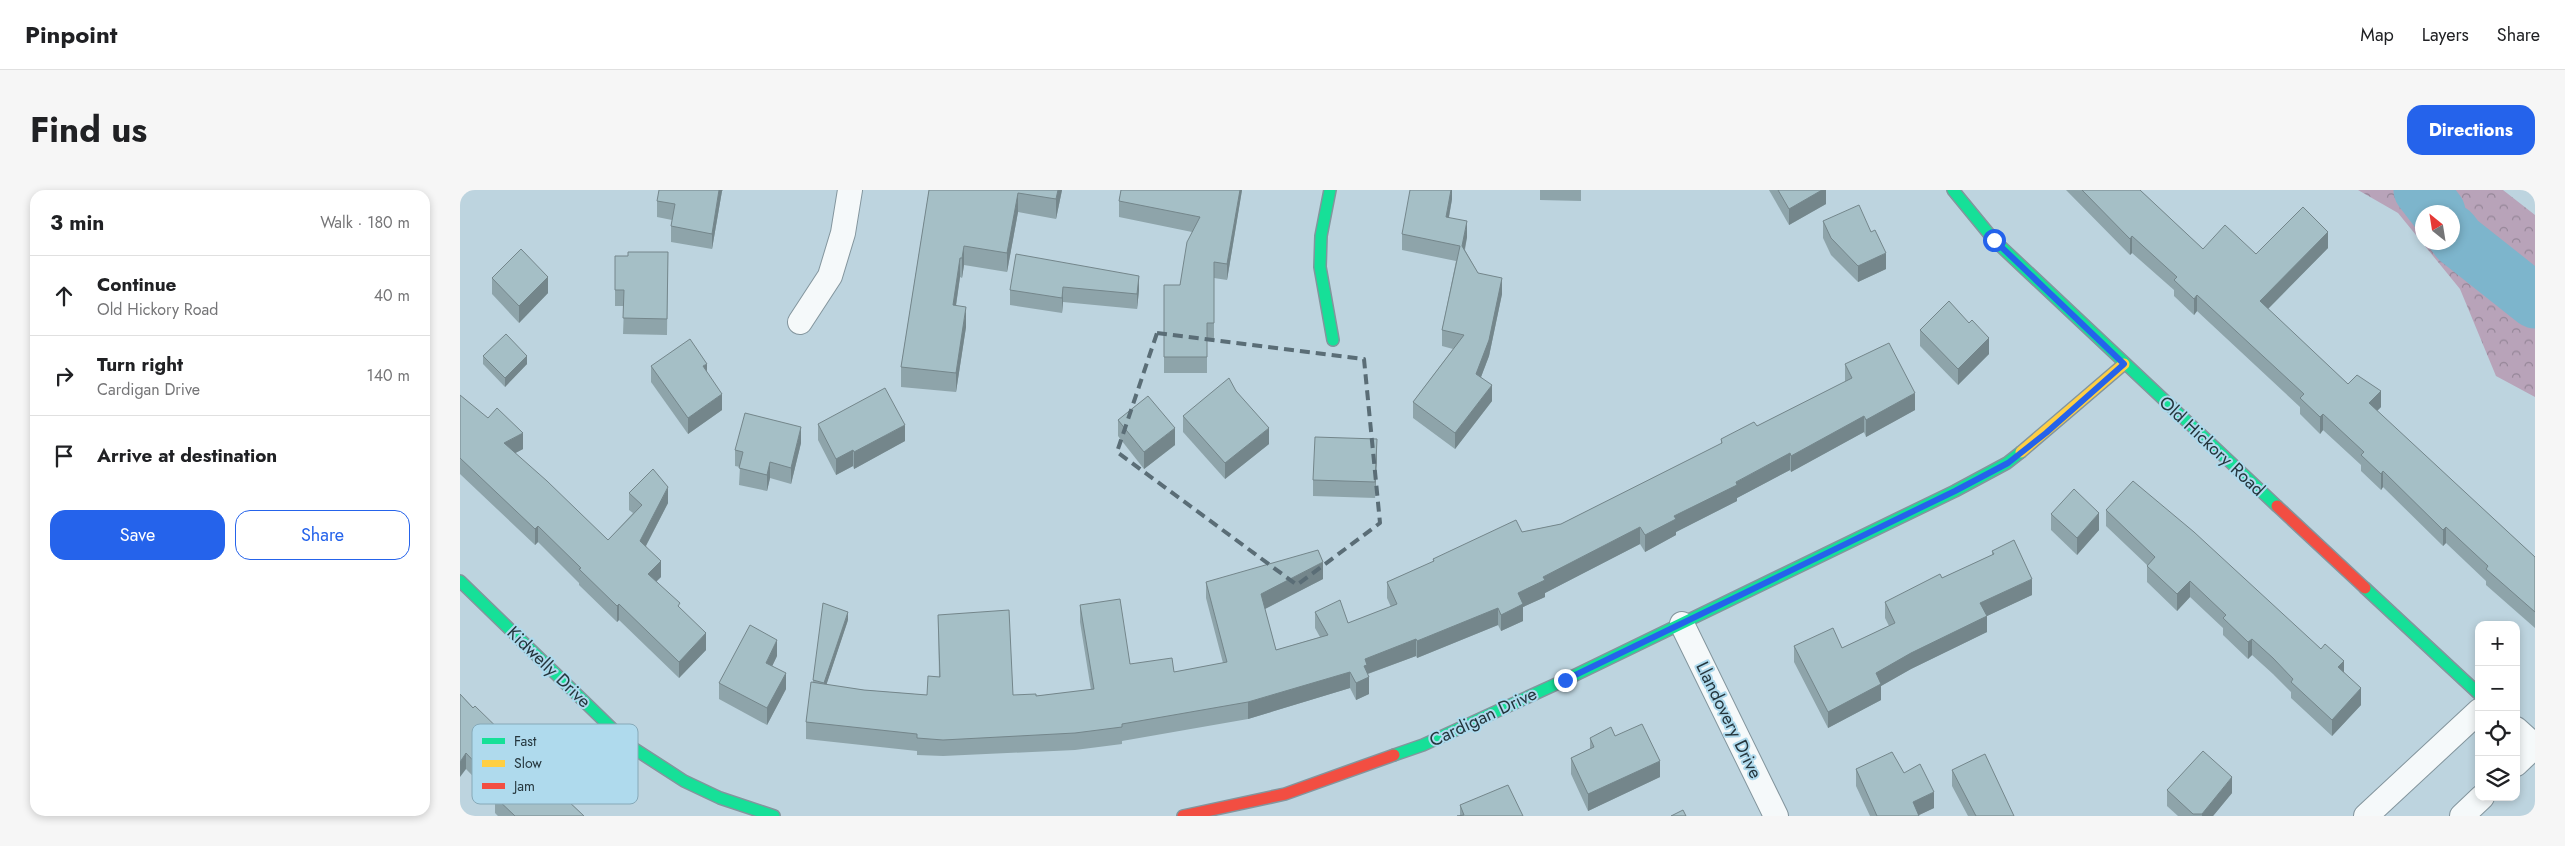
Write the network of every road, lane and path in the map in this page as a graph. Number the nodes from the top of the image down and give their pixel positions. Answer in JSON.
{"nodes":[{"id":1,"x":850,"y":190,"type":"edge"},
{"id":2,"x":1330,"y":190,"type":"edge"},
{"id":3,"x":1953,"y":190,"type":"edge"},
{"id":4,"x":800,"y":322,"type":"dead end"},
{"id":5,"x":1333,"y":340,"type":"dead end"},
{"id":6,"x":2124,"y":364,"type":"junction"},
{"id":7,"x":460,"y":581,"type":"edge"},
{"id":8,"x":1682,"y":624,"type":"junction"},
{"id":9,"x":2475,"y":690,"type":"edge"},
{"id":10,"x":2475,"y":715,"type":"edge"},
{"id":11,"x":607,"y":724,"type":"edge"},
{"id":12,"x":2520,"y":733,"type":"edge"},
{"id":13,"x":2535,"y":746,"type":"edge"},
{"id":14,"x":638,"y":751,"type":"edge"},
{"id":15,"x":2520,"y":760,"type":"edge"},
{"id":16,"x":2478,"y":801,"type":"edge"},
{"id":17,"x":774,"y":816,"type":"edge"},
{"id":18,"x":1184,"y":816,"type":"edge"},
{"id":19,"x":1776,"y":816,"type":"edge"},
{"id":20,"x":2366,"y":816,"type":"edge"},
{"id":21,"x":2462,"y":816,"type":"edge"}],
"edges":[{"from":1,"to":4,"type":"street"},
{"from":2,"to":5,"type":"street"},
{"from":3,"to":6,"type":"street","name":"Old Hickory Road"},
{"from":6,"to":8,"type":"street","name":"Cardigan Drive"},
{"from":6,"to":9,"type":"street","name":"Old Hickory Road"},
{"from":7,"to":11,"type":"street","name":"Kidwelly Drive"},
{"from":8,"to":18,"type":"street","name":"Cardigan Drive"},
{"from":8,"to":19,"type":"street","name":"Llandovery Drive"},
{"from":10,"to":20,"type":"street"},
{"from":12,"to":13,"type":"street"},
{"from":13,"to":15,"type":"street"},
{"from":14,"to":17,"type":"street","name":"Kidwelly Drive"},
{"from":16,"to":21,"type":"street"}]}
